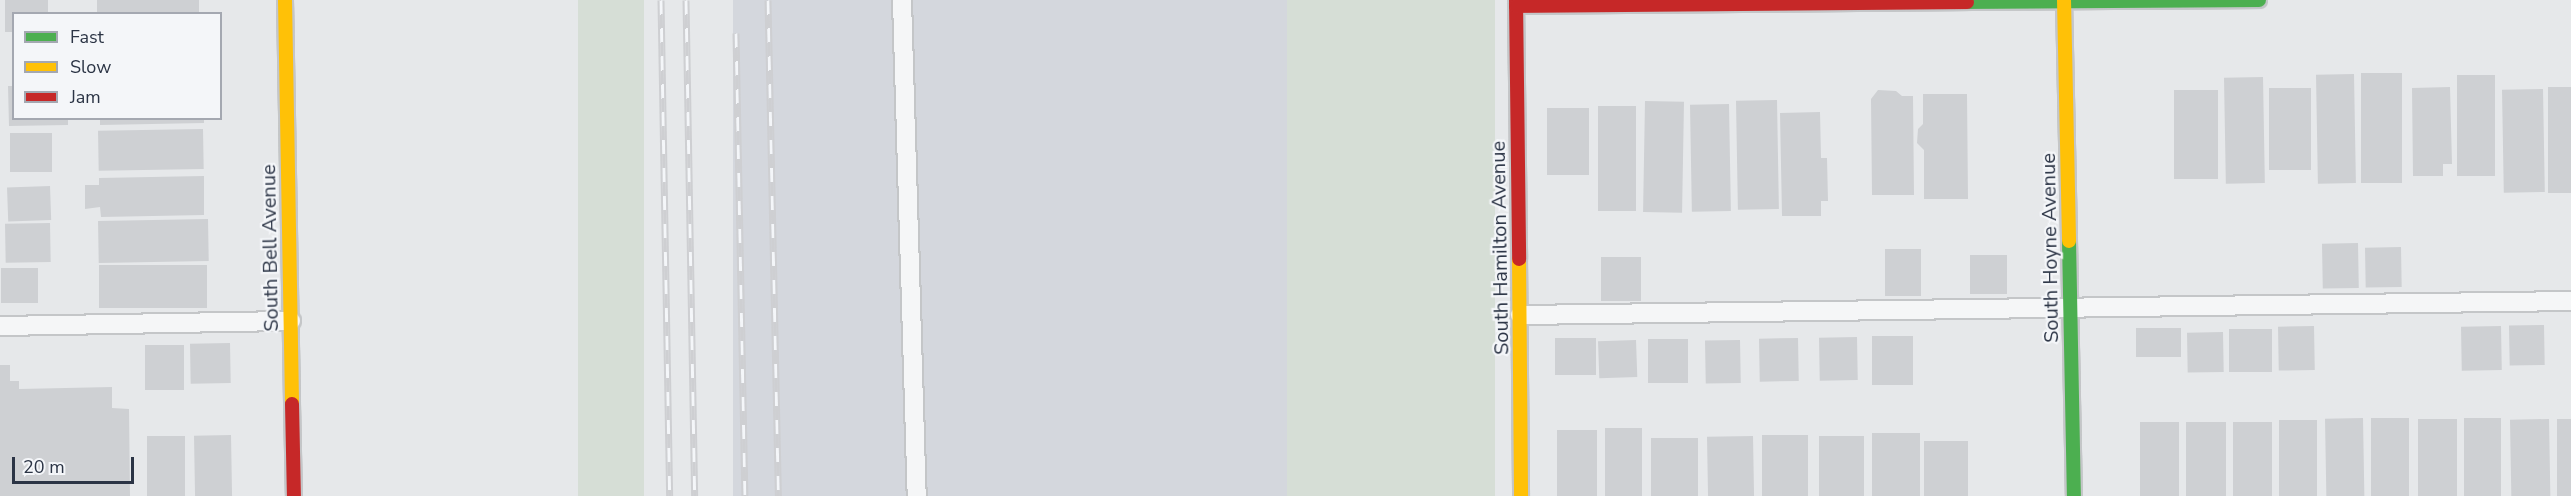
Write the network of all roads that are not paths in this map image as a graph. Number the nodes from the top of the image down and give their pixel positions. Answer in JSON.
{"nodes":[{"id":1,"x":285,"y":0,"type":"edge"},
{"id":2,"x":902,"y":0,"type":"edge"},
{"id":3,"x":2259,"y":0,"type":"edge"},
{"id":4,"x":2064,"y":1,"type":"edge"},
{"id":5,"x":1516,"y":3,"type":"edge"},
{"id":6,"x":2571,"y":301,"type":"edge"},
{"id":7,"x":2071,"y":309,"type":"junction"},
{"id":8,"x":1520,"y":315,"type":"junction"},
{"id":9,"x":291,"y":321,"type":"junction"},
{"id":10,"x":0,"y":326,"type":"edge"},
{"id":11,"x":294,"y":496,"type":"edge"},
{"id":12,"x":917,"y":496,"type":"edge"},
{"id":13,"x":1521,"y":496,"type":"edge"},
{"id":14,"x":2073,"y":496,"type":"edge"}],
"edges":[{"from":1,"to":9,"type":"street","name":"South Bell Avenue"},
{"from":2,"to":12,"type":"lane"},
{"from":3,"to":4,"type":"street"},
{"from":4,"to":5,"type":"street"},
{"from":4,"to":7,"type":"street","name":"South Hoyne Avenue"},
{"from":5,"to":8,"type":"street","name":"South Hamilton Avenue"},
{"from":6,"to":7,"type":"lane"},
{"from":7,"to":8,"type":"lane"},
{"from":7,"to":14,"type":"street","name":"South Hoyne Avenue"},
{"from":8,"to":13,"type":"street","name":"South Hamilton Avenue"},
{"from":9,"to":10,"type":"lane"},
{"from":9,"to":11,"type":"street","name":"South Bell Avenue"}]}
